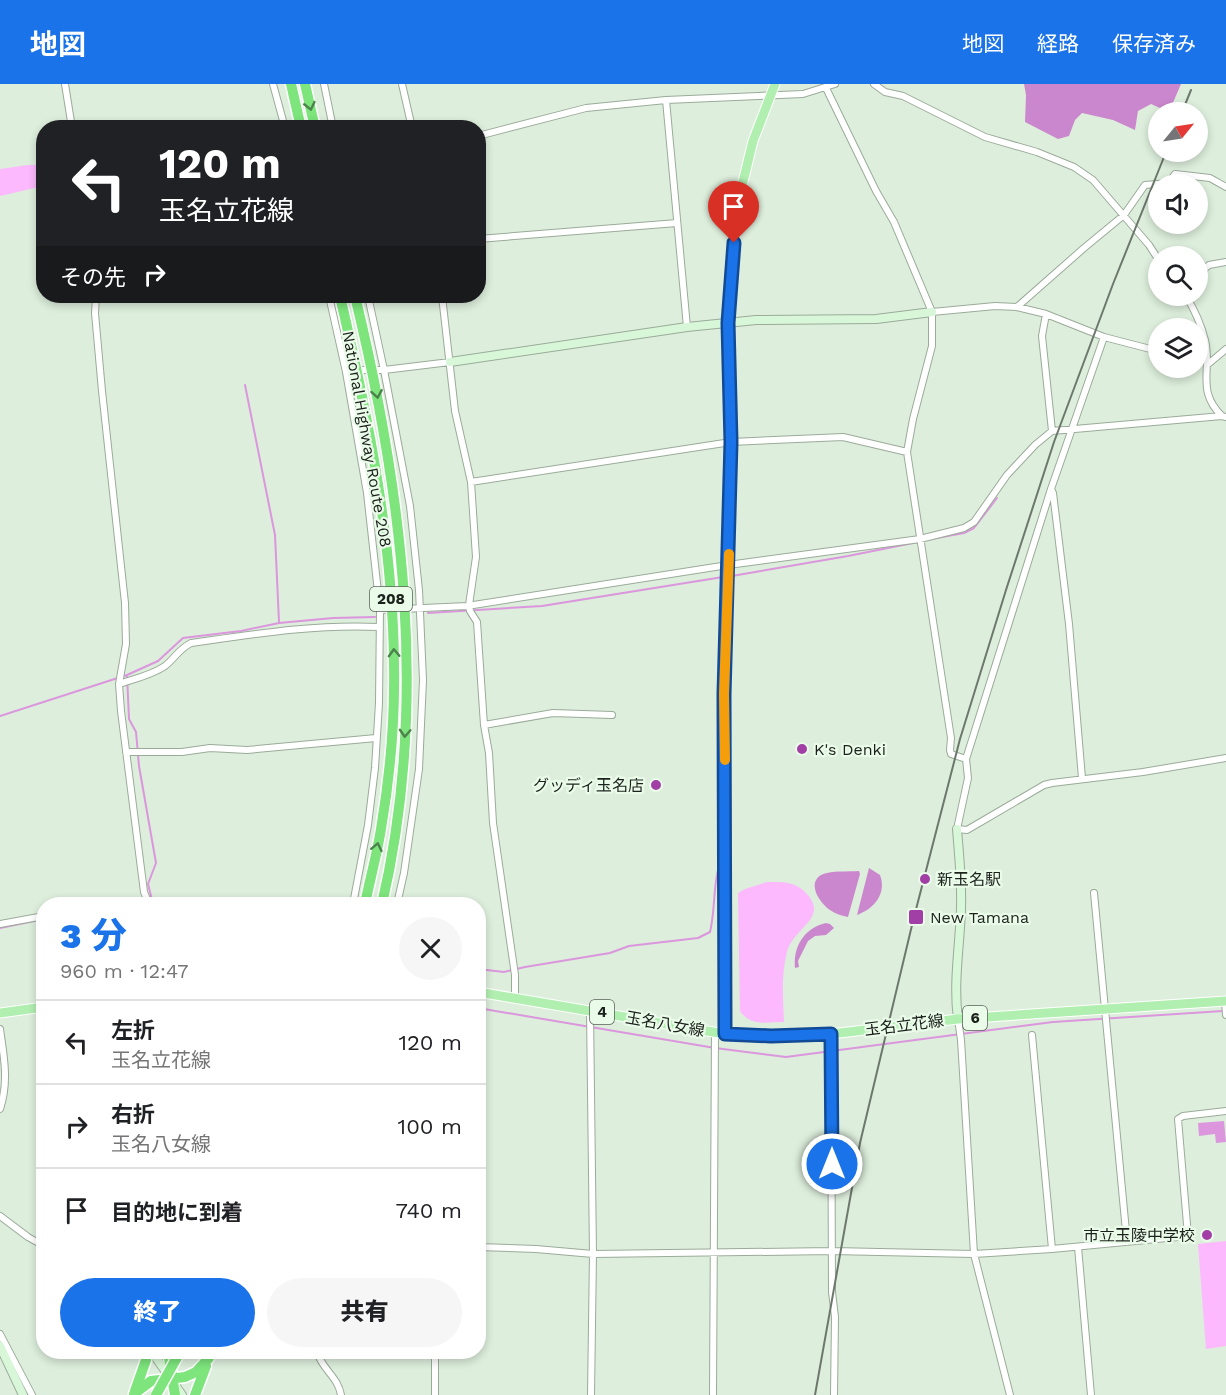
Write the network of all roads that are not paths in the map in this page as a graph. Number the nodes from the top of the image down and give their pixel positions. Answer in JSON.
{"nodes":[{"id":1,"x":65,"y":84,"type":"edge"},
{"id":2,"x":273,"y":84,"type":"edge"},
{"id":3,"x":291,"y":84,"type":"edge"},
{"id":4,"x":305,"y":84,"type":"edge"},
{"id":5,"x":324,"y":84,"type":"edge"},
{"id":6,"x":402,"y":84,"type":"edge"},
{"id":7,"x":775,"y":84,"type":"edge"},
{"id":8,"x":835,"y":84,"type":"edge"},
{"id":9,"x":874,"y":84,"type":"edge"},
{"id":10,"x":826,"y":88,"type":"junction"},
{"id":11,"x":769,"y":96,"type":"junction"},
{"id":12,"x":666,"y":100,"type":"junction"},
{"id":13,"x":71,"y":120,"type":"edge"},
{"id":14,"x":283,"y":120,"type":"edge"},
{"id":15,"x":299,"y":120,"type":"edge"},
{"id":16,"x":313,"y":120,"type":"edge"},
{"id":17,"x":331,"y":120,"type":"edge"},
{"id":18,"x":410,"y":120,"type":"edge"},
{"id":19,"x":486,"y":134,"type":"edge"},
{"id":20,"x":1226,"y":187,"type":"edge"},
{"id":21,"x":1124,"y":215,"type":"junction"},
{"id":22,"x":677,"y":223,"type":"junction"},
{"id":23,"x":486,"y":238,"type":"edge"},
{"id":24,"x":1148,"y":246,"type":"edge"},
{"id":25,"x":1226,"y":262,"type":"edge"},
{"id":26,"x":1208,"y":266,"type":"edge"},
{"id":27,"x":96,"y":303,"type":"edge"},
{"id":28,"x":331,"y":303,"type":"edge"},
{"id":29,"x":341,"y":303,"type":"edge"},
{"id":30,"x":357,"y":303,"type":"edge"},
{"id":31,"x":369,"y":303,"type":"edge"},
{"id":32,"x":443,"y":303,"type":"edge"},
{"id":33,"x":1017,"y":307,"type":"junction"},
{"id":34,"x":932,"y":312,"type":"junction"},
{"id":35,"x":1046,"y":314,"type":"junction"},
{"id":36,"x":728,"y":323,"type":"junction"},
{"id":37,"x":687,"y":327,"type":"junction"},
{"id":38,"x":1104,"y":337,"type":"junction"},
{"id":39,"x":1148,"y":348,"type":"edge"},
{"id":40,"x":1226,"y":349,"type":"edge"},
{"id":41,"x":450,"y":362,"type":"junction"},
{"id":42,"x":1208,"y":362,"type":"edge"},
{"id":43,"x":378,"y":369,"type":"junction"},
{"id":44,"x":352,"y":371,"type":"junction"},
{"id":45,"x":1206,"y":378,"type":"edge"},
{"id":46,"x":1224,"y":416,"type":"edge"},
{"id":47,"x":1071,"y":429,"type":"junction"},
{"id":48,"x":1052,"y":431,"type":"junction"},
{"id":49,"x":731,"y":442,"type":"junction"},
{"id":50,"x":907,"y":452,"type":"junction"},
{"id":51,"x":471,"y":482,"type":"junction"},
{"id":52,"x":1051,"y":489,"type":"junction"},
{"id":53,"x":920,"y":539,"type":"junction"},
{"id":54,"x":728,"y":565,"type":"junction"},
{"id":55,"x":469,"y":605,"type":"junction"},
{"id":56,"x":392,"y":608,"type":"junction"},
{"id":57,"x":405,"y":608,"type":"junction"},
{"id":58,"x":419,"y":608,"type":"junction"},
{"id":59,"x":380,"y":610,"type":"junction"},
{"id":60,"x":379,"y":627,"type":"junction"},
{"id":61,"x":119,"y":683,"type":"junction"},
{"id":62,"x":612,"y":715,"type":"dead end"},
{"id":63,"x":484,"y":725,"type":"junction"},
{"id":64,"x":376,"y":738,"type":"junction"},
{"id":65,"x":126,"y":752,"type":"junction"},
{"id":66,"x":1226,"y":758,"type":"edge"},
{"id":67,"x":966,"y":759,"type":"junction"},
{"id":68,"x":1082,"y":778,"type":"junction"},
{"id":69,"x":957,"y":829,"type":"junction"},
{"id":70,"x":1094,"y":893,"type":"dead end"},
{"id":71,"x":146,"y":897,"type":"edge"},
{"id":72,"x":354,"y":897,"type":"edge"},
{"id":73,"x":366,"y":897,"type":"edge"},
{"id":74,"x":384,"y":897,"type":"edge"},
{"id":75,"x":398,"y":897,"type":"edge"},
{"id":76,"x":36,"y":917,"type":"edge"},
{"id":77,"x":0,"y":924,"type":"edge"},
{"id":78,"x":486,"y":994,"type":"edge"},
{"id":79,"x":515,"y":999,"type":"junction"},
{"id":80,"x":1225,"y":1003,"type":"edge"},
{"id":81,"x":36,"y":1008,"type":"edge"},
{"id":82,"x":1106,"y":1009,"type":"junction"},
{"id":83,"x":590,"y":1010,"type":"junction"},
{"id":84,"x":0,"y":1013,"type":"edge"},
{"id":85,"x":1226,"y":1015,"type":"edge"},
{"id":86,"x":958,"y":1019,"type":"junction"},
{"id":87,"x":0,"y":1029,"type":"edge"},
{"id":88,"x":720,"y":1033,"type":"junction"},
{"id":89,"x":831,"y":1034,"type":"junction"},
{"id":90,"x":1032,"y":1035,"type":"dead end"},
{"id":91,"x":0,"y":1109,"type":"edge"},
{"id":92,"x":1226,"y":1111,"type":"edge"},
{"id":93,"x":0,"y":1216,"type":"edge"},
{"id":94,"x":36,"y":1242,"type":"edge"},
{"id":95,"x":1127,"y":1242,"type":"junction"},
{"id":96,"x":486,"y":1247,"type":"edge"},
{"id":97,"x":1077,"y":1247,"type":"junction"},
{"id":98,"x":1052,"y":1249,"type":"junction"},
{"id":99,"x":832,"y":1251,"type":"junction"},
{"id":100,"x":714,"y":1253,"type":"junction"},
{"id":101,"x":593,"y":1254,"type":"junction"},
{"id":102,"x":974,"y":1254,"type":"junction"},
{"id":103,"x":0,"y":1334,"type":"edge"},
{"id":104,"x":0,"y":1346,"type":"edge"},
{"id":105,"x":146,"y":1359,"type":"edge"},
{"id":106,"x":157,"y":1359,"type":"edge"},
{"id":107,"x":169,"y":1359,"type":"edge"},
{"id":108,"x":176,"y":1359,"type":"edge"},
{"id":109,"x":207,"y":1359,"type":"edge"},
{"id":110,"x":209,"y":1359,"type":"edge"},
{"id":111,"x":320,"y":1359,"type":"edge"},
{"id":112,"x":435,"y":1359,"type":"edge"},
{"id":113,"x":171,"y":1379,"type":"junction"},
{"id":114,"x":23,"y":1395,"type":"edge"},
{"id":115,"x":32,"y":1395,"type":"edge"},
{"id":116,"x":134,"y":1395,"type":"edge"},
{"id":117,"x":156,"y":1395,"type":"edge"},
{"id":118,"x":175,"y":1395,"type":"edge"},
{"id":119,"x":182,"y":1395,"type":"edge"},
{"id":120,"x":195,"y":1395,"type":"edge"},
{"id":121,"x":341,"y":1395,"type":"edge"},
{"id":122,"x":435,"y":1395,"type":"edge"},
{"id":123,"x":591,"y":1395,"type":"edge"},
{"id":124,"x":713,"y":1395,"type":"edge"},
{"id":125,"x":834,"y":1395,"type":"edge"},
{"id":126,"x":1010,"y":1395,"type":"edge"},
{"id":127,"x":1091,"y":1395,"type":"edge"}],
"edges":[{"from":1,"to":13,"type":"street"},
{"from":2,"to":14,"type":"street"},
{"from":3,"to":15,"type":"highway"},
{"from":4,"to":16,"type":"highway","one_way":true},
{"from":5,"to":17,"type":"street"},
{"from":6,"to":18,"type":"street"},
{"from":7,"to":11,"type":"main road","name":"玉名八女線"},
{"from":8,"to":10,"type":"street"},
{"from":9,"to":21,"type":"street"},
{"from":10,"to":11,"type":"street"},
{"from":10,"to":34,"type":"street"},
{"from":11,"to":12,"type":"street"},
{"from":11,"to":36,"type":"main road","name":"玉名八女線"},
{"from":12,"to":19,"type":"street"},
{"from":12,"to":22,"type":"street"},
{"from":20,"to":21,"type":"street"},
{"from":21,"to":24,"type":"street"},
{"from":21,"to":33,"type":"street"},
{"from":22,"to":23,"type":"street"},
{"from":22,"to":37,"type":"street"},
{"from":25,"to":26,"type":"street"},
{"from":27,"to":61,"type":"street"},
{"from":28,"to":44,"type":"street"},
{"from":29,"to":44,"type":"highway","name":"National Highway Route 208","number":"208"},
{"from":30,"to":43,"type":"highway","name":"National Highway Route 208","number":"208"},
{"from":31,"to":43,"type":"street"},
{"from":32,"to":41,"type":"street"},
{"from":33,"to":34,"type":"street"},
{"from":33,"to":35,"type":"street"},
{"from":34,"to":36,"type":"street"},
{"from":34,"to":50,"type":"street"},
{"from":35,"to":38,"type":"street"},
{"from":35,"to":48,"type":"street"},
{"from":36,"to":37,"type":"street"},
{"from":36,"to":49,"type":"main road","name":"玉名八女線"},
{"from":37,"to":41,"type":"street"},
{"from":38,"to":39,"type":"street"},
{"from":38,"to":47,"type":"street"},
{"from":40,"to":42,"type":"street"},
{"from":41,"to":43,"type":"street"},
{"from":41,"to":51,"type":"street"},
{"from":43,"to":44,"type":"street"},
{"from":43,"to":57,"type":"highway","name":"National Highway Route 208","number":"208","one_way":true},
{"from":43,"to":58,"type":"street"},
{"from":44,"to":56,"type":"highway","name":"National Highway Route 208","number":"208"},
{"from":44,"to":59,"type":"street"},
{"from":45,"to":46,"type":"street"},
{"from":46,"to":47,"type":"street"},
{"from":47,"to":48,"type":"street"},
{"from":47,"to":52,"type":"street"},
{"from":48,"to":53,"type":"street"},
{"from":49,"to":50,"type":"street"},
{"from":49,"to":51,"type":"street"},
{"from":49,"to":54,"type":"main road","name":"玉名八女線"},
{"from":50,"to":53,"type":"street"},
{"from":51,"to":55,"type":"street"},
{"from":52,"to":67,"type":"street"},
{"from":52,"to":68,"type":"street"},
{"from":53,"to":54,"type":"street"},
{"from":53,"to":67,"type":"street"},
{"from":54,"to":55,"type":"street"},
{"from":54,"to":88,"type":"main road","name":"玉名八女線"},
{"from":55,"to":58,"type":"street"},
{"from":55,"to":63,"type":"street"},
{"from":56,"to":57,"type":"street"},
{"from":56,"to":59,"type":"street"},
{"from":73,"to":56,"type":"highway","name":"National Highway Route 208","number":"208","one_way":true},
{"from":57,"to":58,"type":"street"},
{"from":57,"to":74,"type":"highway","name":"National Highway Route 208","number":"208","one_way":true},
{"from":58,"to":75,"type":"street"},
{"from":59,"to":60,"type":"street"},
{"from":60,"to":61,"type":"street"},
{"from":60,"to":64,"type":"street"},
{"from":61,"to":65,"type":"street"},
{"from":62,"to":63,"type":"street"},
{"from":63,"to":79,"type":"street"},
{"from":64,"to":65,"type":"street"},
{"from":64,"to":72,"type":"street"},
{"from":65,"to":71,"type":"street"},
{"from":66,"to":68,"type":"street"},
{"from":67,"to":69,"type":"street"},
{"from":68,"to":69,"type":"street"},
{"from":69,"to":86,"type":"street"},
{"from":70,"to":82,"type":"street"},
{"from":76,"to":77,"type":"street"},
{"from":78,"to":79,"type":"main road","name":"玉名八女線","number":"4"},
{"from":79,"to":83,"type":"main road","name":"玉名八女線","number":"4"},
{"from":80,"to":82,"type":"main road","name":"玉名立花線","number":"6"},
{"from":80,"to":85,"type":"street"},
{"from":81,"to":84,"type":"main road"},
{"from":82,"to":86,"type":"main road","name":"玉名立花線","number":"6"},
{"from":82,"to":95,"type":"street"},
{"from":83,"to":88,"type":"main road","name":"玉名八女線","number":"4"},
{"from":83,"to":101,"type":"street"},
{"from":86,"to":89,"type":"main road","name":"玉名立花線","number":"6"},
{"from":86,"to":102,"type":"street"},
{"from":87,"to":91,"type":"street"},
{"from":88,"to":89,"type":"main road","name":"玉名立花線","number":"6"},
{"from":88,"to":100,"type":"street"},
{"from":89,"to":99,"type":"street"},
{"from":90,"to":98,"type":"street"},
{"from":92,"to":95,"type":"street"},
{"from":93,"to":94,"type":"street"},
{"from":95,"to":97,"type":"street"},
{"from":96,"to":101,"type":"street"},
{"from":97,"to":98,"type":"street"},
{"from":97,"to":127,"type":"street"},
{"from":98,"to":102,"type":"street"},
{"from":99,"to":100,"type":"street"},
{"from":99,"to":102,"type":"street"},
{"from":99,"to":125,"type":"street"},
{"from":100,"to":101,"type":"street"},
{"from":100,"to":124,"type":"street"},
{"from":101,"to":123,"type":"street"},
{"from":102,"to":126,"type":"street"},
{"from":103,"to":115,"type":"street"},
{"from":104,"to":114,"type":"street"},
{"from":105,"to":116,"type":"highway"},
{"from":106,"to":113,"type":"street"},
{"from":107,"to":113,"type":"highway"},
{"from":108,"to":117,"type":"highway","bridge":true},
{"from":109,"to":113,"type":"highway"},
{"from":110,"to":120,"type":"highway"},
{"from":111,"to":121,"type":"street"},
{"from":112,"to":122,"type":"street"},
{"from":113,"to":116,"type":"highway"},
{"from":113,"to":118,"type":"highway"},
{"from":113,"to":119,"type":"street"}]}
